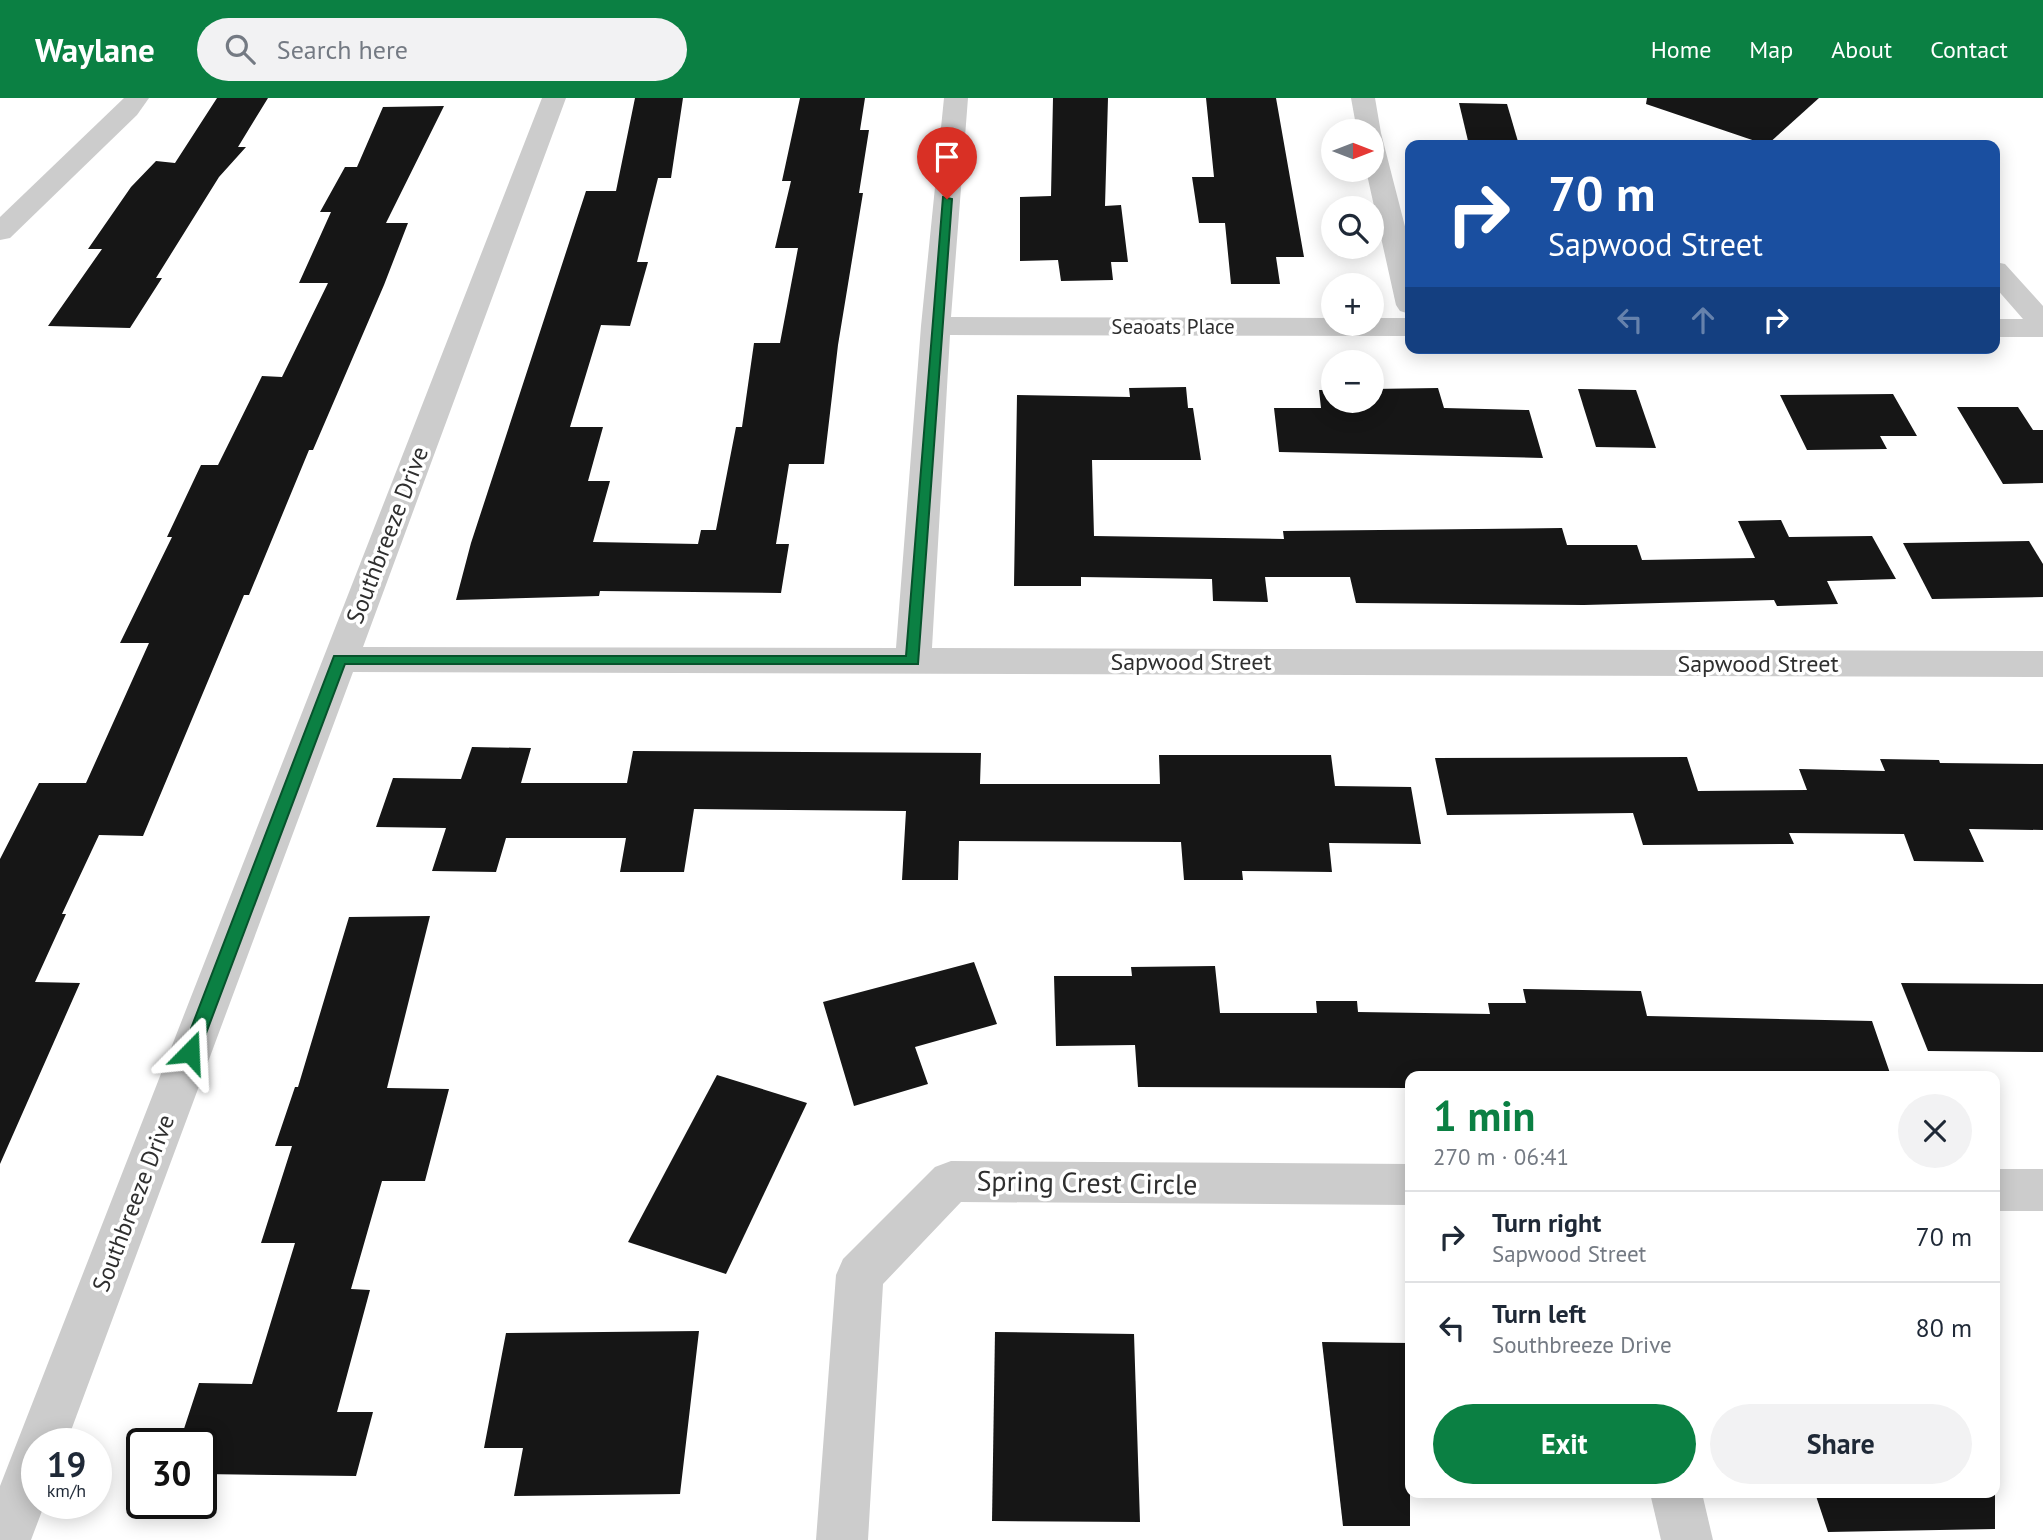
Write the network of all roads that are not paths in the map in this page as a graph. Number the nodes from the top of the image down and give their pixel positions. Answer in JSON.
{"nodes":[{"id":1,"x":138,"y":98,"type":"edge"},
{"id":2,"x":554,"y":98,"type":"edge"},
{"id":3,"x":956,"y":98,"type":"edge"},
{"id":4,"x":1363,"y":98,"type":"edge"},
{"id":5,"x":1367,"y":119,"type":"edge"},
{"id":6,"x":1382,"y":182,"type":"edge"},
{"id":7,"x":0,"y":232,"type":"edge"},
{"id":8,"x":2000,"y":276,"type":"edge"},
{"id":9,"x":1405,"y":283,"type":"edge"},
{"id":10,"x":936,"y":326,"type":"junction"},
{"id":11,"x":2043,"y":326,"type":"edge"},
{"id":12,"x":1405,"y":327,"type":"edge"},
{"id":13,"x":2000,"y":328,"type":"edge"},
{"id":14,"x":339,"y":659,"type":"junction"},
{"id":15,"x":913,"y":661,"type":"junction"},
{"id":16,"x":2043,"y":664,"type":"edge"},
{"id":17,"x":1405,"y":1185,"type":"edge"},
{"id":18,"x":2000,"y":1190,"type":"edge"},
{"id":19,"x":2043,"y":1190,"type":"edge"},
{"id":20,"x":47,"y":1428,"type":"edge"},
{"id":21,"x":21,"y":1498,"type":"edge"},
{"id":22,"x":1677,"y":1498,"type":"edge"},
{"id":23,"x":5,"y":1540,"type":"edge"},
{"id":24,"x":842,"y":1540,"type":"edge"},
{"id":25,"x":1687,"y":1540,"type":"edge"}],
"edges":[{"from":1,"to":7,"type":"street"},
{"from":2,"to":14,"type":"street","name":"Southbreeze Drive"},
{"from":3,"to":10,"type":"street"},
{"from":4,"to":5,"type":"street"},
{"from":6,"to":9,"type":"street"},
{"from":8,"to":11,"type":"street"},
{"from":10,"to":12,"type":"street","name":"Seaoats Place"},
{"from":10,"to":15,"type":"street"},
{"from":11,"to":13,"type":"street"},
{"from":14,"to":15,"type":"street","name":"Sapwood Street"},
{"from":14,"to":20,"type":"street","name":"Southbreeze Drive"},
{"from":15,"to":16,"type":"street","name":"Sapwood Street"},
{"from":17,"to":24,"type":"street","name":"Spring Crest Circle"},
{"from":18,"to":19,"type":"street"},
{"from":21,"to":23,"type":"street"},
{"from":22,"to":25,"type":"street"}]}
